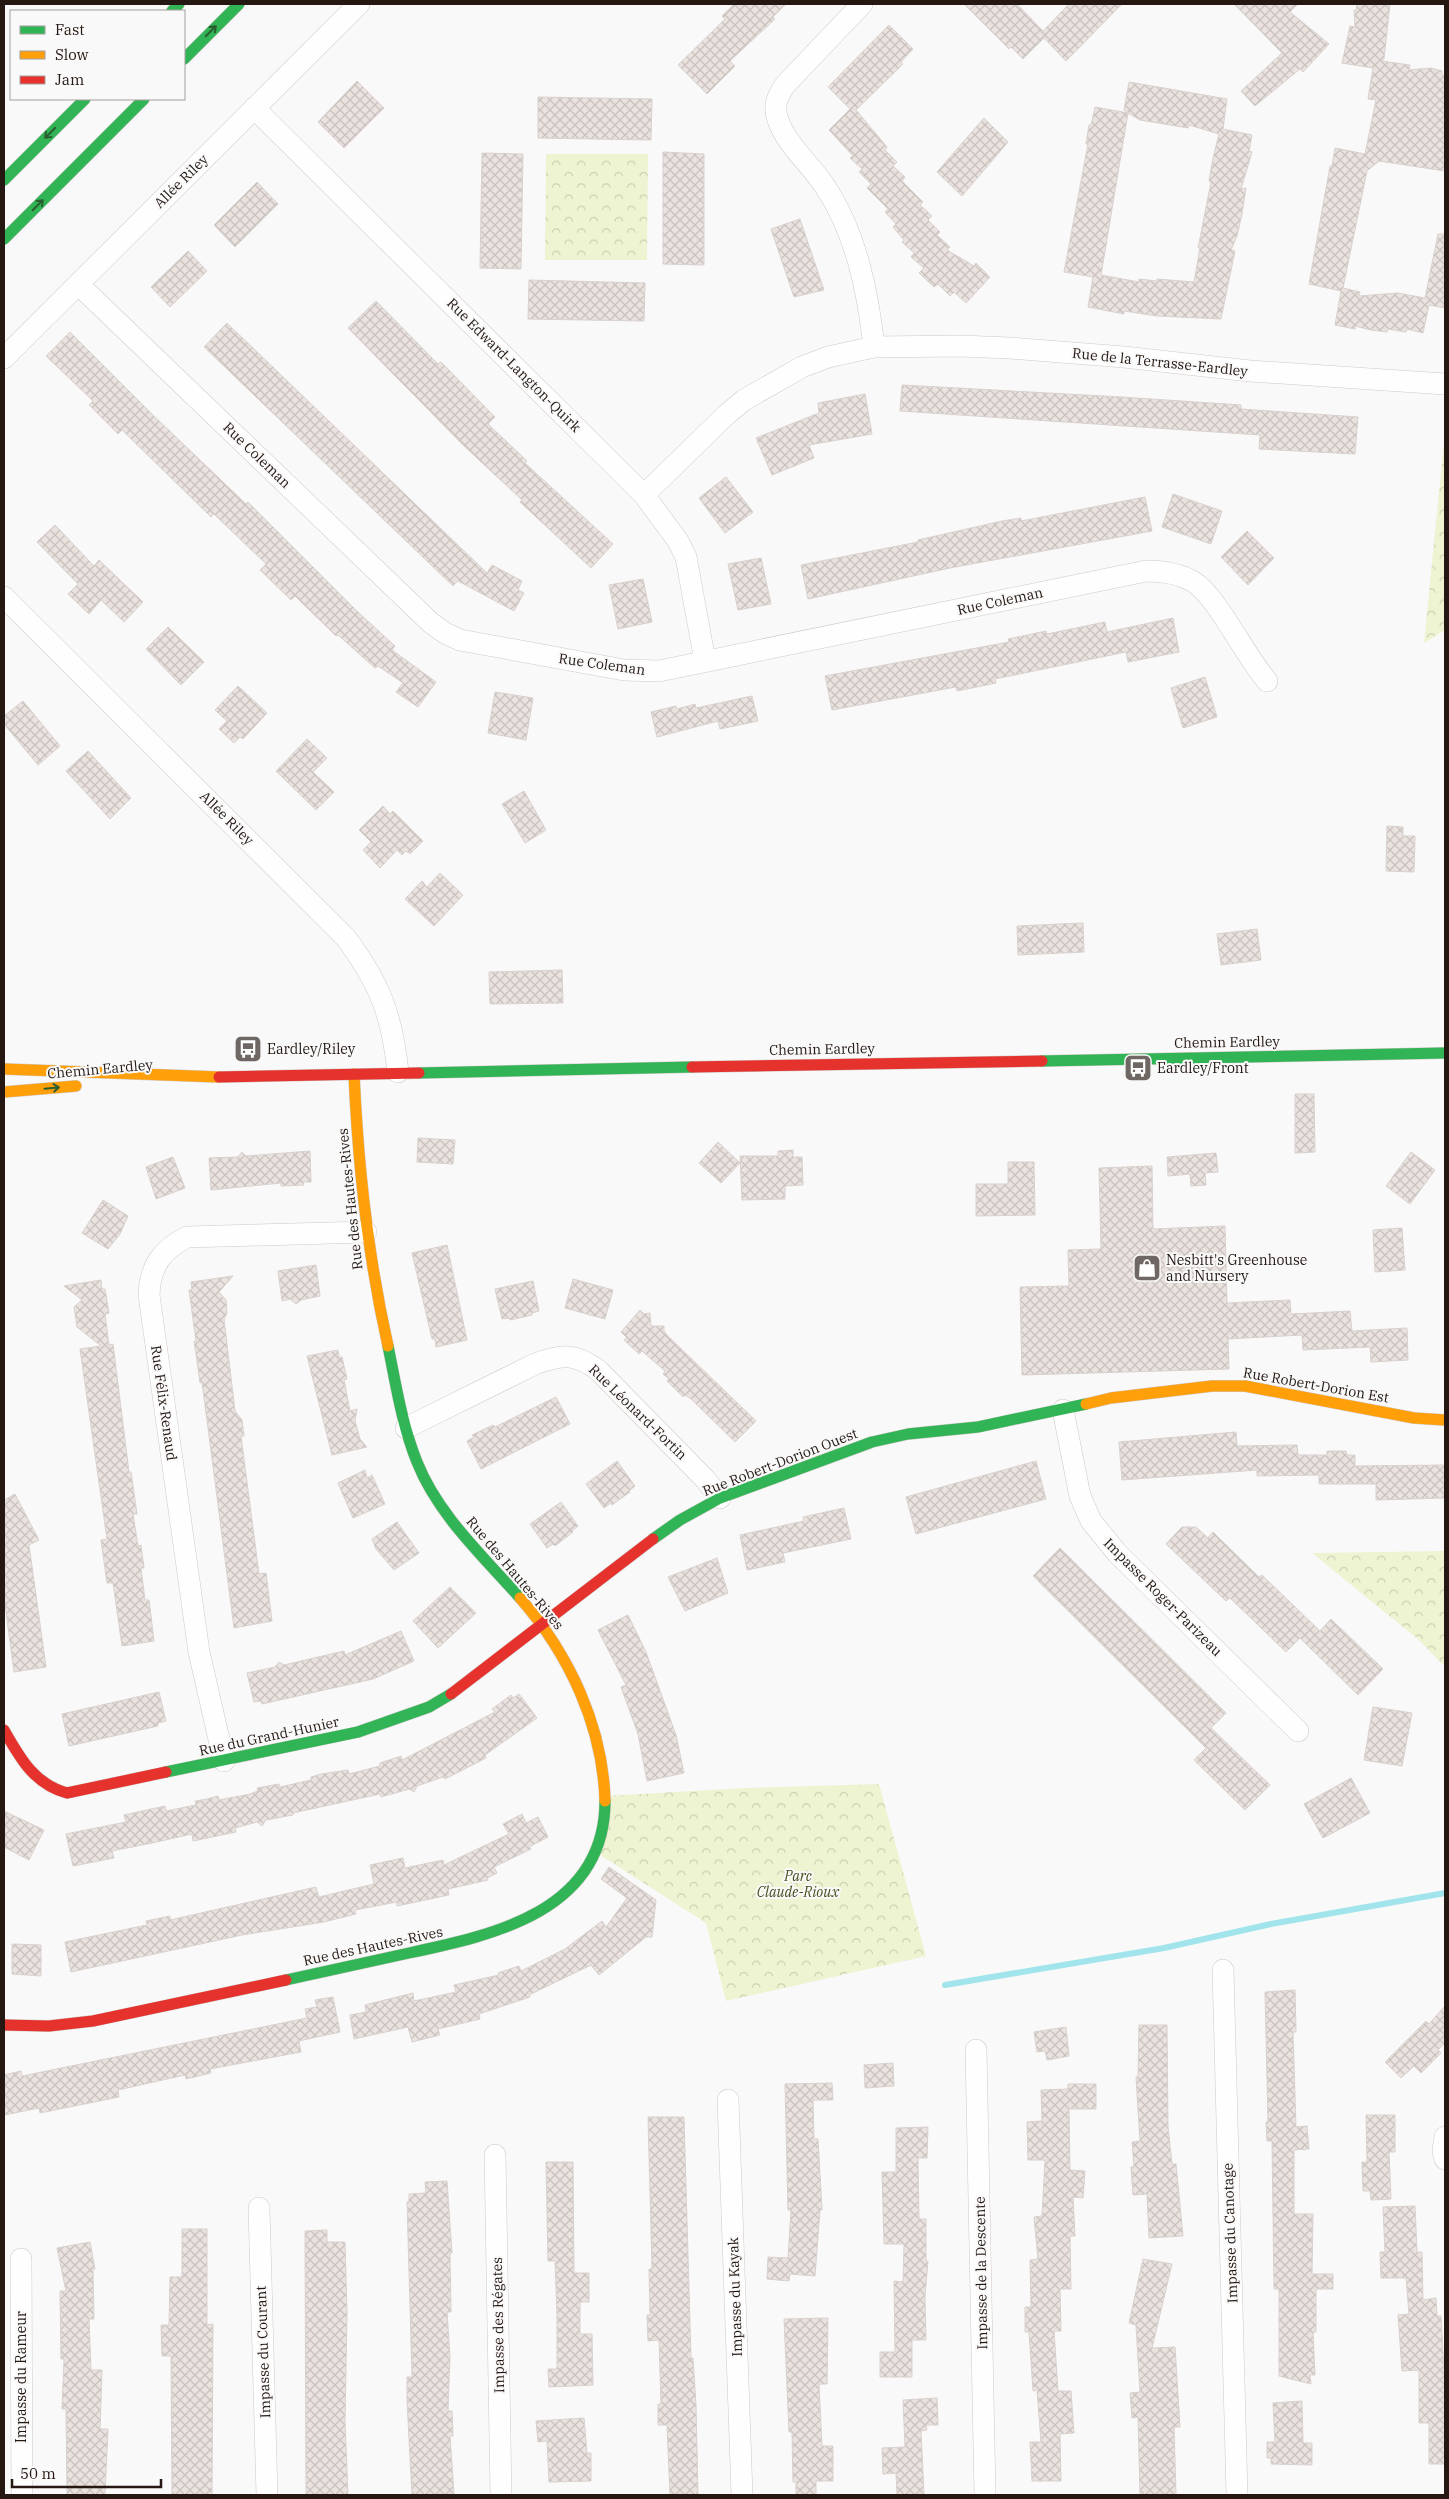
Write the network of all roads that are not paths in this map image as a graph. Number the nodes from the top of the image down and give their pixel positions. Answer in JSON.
{"nodes":[{"id":1,"x":239,"y":4,"type":"edge"},
{"id":2,"x":359,"y":4,"type":"edge"},
{"id":3,"x":862,"y":4,"type":"edge"},
{"id":4,"x":185,"y":58,"type":"edge"},
{"id":5,"x":83,"y":100,"type":"edge"},
{"id":6,"x":143,"y":100,"type":"edge"},
{"id":7,"x":254,"y":108,"type":"junction"},
{"id":8,"x":4,"y":180,"type":"edge"},
{"id":9,"x":4,"y":239,"type":"edge"},
{"id":10,"x":78,"y":284,"type":"junction"},
{"id":11,"x":874,"y":347,"type":"junction"},
{"id":12,"x":4,"y":358,"type":"edge"},
{"id":13,"x":1445,"y":384,"type":"edge"},
{"id":14,"x":644,"y":495,"type":"junction"},
{"id":15,"x":4,"y":597,"type":"edge"},
{"id":16,"x":705,"y":661,"type":"junction"},
{"id":17,"x":1267,"y":682,"type":"dead end"},
{"id":18,"x":1445,"y":1053,"type":"edge"},
{"id":19,"x":4,"y":1069,"type":"edge"},
{"id":20,"x":398,"y":1072,"type":"junction"},
{"id":21,"x":354,"y":1074,"type":"junction"},
{"id":22,"x":199,"y":1076,"type":"junction"},
{"id":23,"x":4,"y":1092,"type":"edge"},
{"id":24,"x":366,"y":1232,"type":"junction"},
{"id":25,"x":1063,"y":1410,"type":"junction"},
{"id":26,"x":1445,"y":1420,"type":"edge"},
{"id":27,"x":406,"y":1428,"type":"junction"},
{"id":28,"x":720,"y":1498,"type":"junction"},
{"id":29,"x":543,"y":1625,"type":"junction"},
{"id":30,"x":4,"y":1730,"type":"edge"},
{"id":31,"x":1298,"y":1731,"type":"dead end"},
{"id":32,"x":224,"y":1761,"type":"junction"},
{"id":33,"x":1223,"y":1970,"type":"dead end"},
{"id":34,"x":4,"y":2025,"type":"edge"},
{"id":35,"x":976,"y":2050,"type":"dead end"},
{"id":36,"x":728,"y":2100,"type":"dead end"},
{"id":37,"x":1445,"y":2137,"type":"edge"},
{"id":38,"x":495,"y":2155,"type":"dead end"},
{"id":39,"x":1445,"y":2159,"type":"edge"},
{"id":40,"x":259,"y":2208,"type":"dead end"},
{"id":41,"x":21,"y":2259,"type":"dead end"},
{"id":42,"x":22,"y":2495,"type":"edge"},
{"id":43,"x":267,"y":2495,"type":"edge"},
{"id":44,"x":502,"y":2495,"type":"edge"},
{"id":45,"x":742,"y":2495,"type":"edge"},
{"id":46,"x":985,"y":2495,"type":"edge"},
{"id":47,"x":1237,"y":2495,"type":"edge"}],
"edges":[{"from":4,"to":1,"type":"main road","one_way":true},
{"from":2,"to":7,"type":"street","name":"Allée Riley"},
{"from":3,"to":11,"type":"street"},
{"from":5,"to":8,"type":"main road","one_way":true},
{"from":9,"to":6,"type":"main road","one_way":true},
{"from":7,"to":10,"type":"street","name":"Allée Riley"},
{"from":7,"to":14,"type":"street","name":"Rue Edward-Langton-Quirk"},
{"from":10,"to":12,"type":"street","name":"Allée Riley"},
{"from":10,"to":16,"type":"street","name":"Rue Coleman"},
{"from":11,"to":13,"type":"street","name":"Rue de la Terrasse-Eardley"},
{"from":11,"to":14,"type":"street","name":"Rue de la Terrasse-Eardley"},
{"from":14,"to":16,"type":"street","name":"Rue Edward-Langton-Quirk"},
{"from":15,"to":20,"type":"street","name":"Allée Riley"},
{"from":16,"to":17,"type":"street","name":"Rue Coleman"},
{"from":18,"to":20,"type":"main road","name":"Chemin Eardley"},
{"from":19,"to":22,"type":"main road","name":"Chemin Eardley"},
{"from":20,"to":21,"type":"main road","name":"Chemin Eardley"},
{"from":21,"to":22,"type":"main road","name":"Chemin Eardley"},
{"from":21,"to":24,"type":"main road","name":"Rue des Hautes-Rives"},
{"from":23,"to":22,"type":"main road","name":"Chemin Eardley","one_way":true},
{"from":24,"to":27,"type":"main road","name":"Rue des Hautes-Rives"},
{"from":24,"to":32,"type":"street","name":"Rue Félix-Renaud"},
{"from":25,"to":26,"type":"main road","name":"Rue Robert-Dorion Est"},
{"from":25,"to":28,"type":"main road","name":"Rue Robert-Dorion Ouest"},
{"from":25,"to":31,"type":"street","name":"Impasse Roger-Parizeau"},
{"from":27,"to":28,"type":"street","name":"Rue Léonard-Fortin"},
{"from":27,"to":29,"type":"main road","name":"Rue des Hautes-Rives"},
{"from":28,"to":29,"type":"main road","name":"Rue Robert-Dorion Ouest"},
{"from":29,"to":32,"type":"main road","name":"Rue du Grand-Hunier"},
{"from":29,"to":34,"type":"main road","name":"Rue des Hautes-Rives"},
{"from":30,"to":32,"type":"main road","name":"Rue du Grand-Hunier"},
{"from":33,"to":47,"type":"street","name":"Impasse du Canotage"},
{"from":35,"to":46,"type":"street","name":"Impasse de la Descente"},
{"from":36,"to":45,"type":"street","name":"Impasse du Kayak"},
{"from":37,"to":39,"type":"street"},
{"from":38,"to":44,"type":"street","name":"Impasse des Régates"},
{"from":40,"to":43,"type":"street","name":"Impasse du Courant"},
{"from":41,"to":42,"type":"street","name":"Impasse du Rameur"}]}
